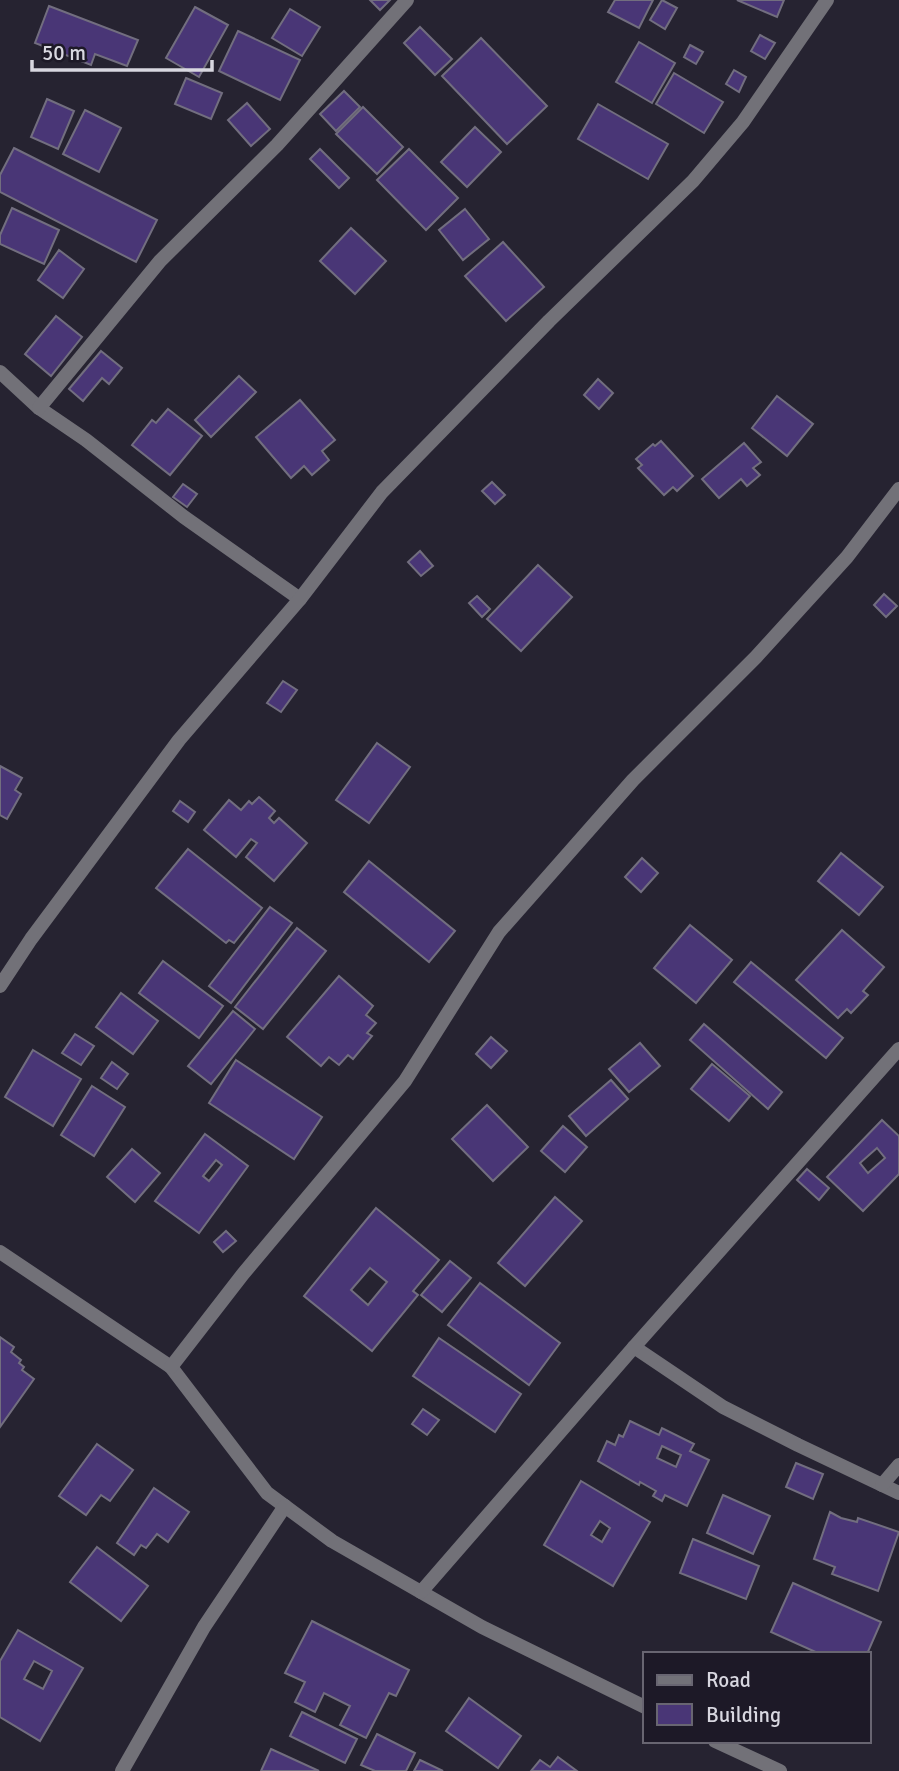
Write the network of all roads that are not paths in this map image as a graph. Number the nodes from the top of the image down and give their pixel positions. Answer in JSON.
{"nodes":[{"id":1,"x":407,"y":0,"type":"edge"},
{"id":2,"x":827,"y":0,"type":"edge"},
{"id":3,"x":0,"y":372,"type":"edge"},
{"id":4,"x":39,"y":408,"type":"junction"},
{"id":5,"x":899,"y":489,"type":"edge"},
{"id":6,"x":300,"y":599,"type":"junction"},
{"id":7,"x":0,"y":986,"type":"edge"},
{"id":8,"x":899,"y":1049,"type":"edge"},
{"id":9,"x":0,"y":1252,"type":"edge"},
{"id":10,"x":634,"y":1347,"type":"junction"},
{"id":11,"x":171,"y":1367,"type":"junction"},
{"id":12,"x":899,"y":1465,"type":"edge"},
{"id":13,"x":883,"y":1485,"type":"junction"},
{"id":14,"x":899,"y":1493,"type":"edge"},
{"id":15,"x":285,"y":1506,"type":"junction"},
{"id":16,"x":421,"y":1592,"type":"junction"},
{"id":17,"x":643,"y":1706,"type":"edge"},
{"id":18,"x":719,"y":1743,"type":"edge"},
{"id":19,"x":122,"y":1771,"type":"edge"},
{"id":20,"x":779,"y":1771,"type":"edge"}],
"edges":[{"from":1,"to":4,"type":"street"},
{"from":2,"to":6,"type":"street"},
{"from":3,"to":4,"type":"street"},
{"from":4,"to":6,"type":"street"},
{"from":5,"to":11,"type":"street"},
{"from":6,"to":7,"type":"street"},
{"from":8,"to":10,"type":"street"},
{"from":9,"to":11,"type":"street"},
{"from":10,"to":13,"type":"street"},
{"from":10,"to":16,"type":"street"},
{"from":11,"to":15,"type":"street"},
{"from":12,"to":13,"type":"street"},
{"from":13,"to":14,"type":"street"},
{"from":15,"to":16,"type":"street"},
{"from":15,"to":19,"type":"street"},
{"from":16,"to":17,"type":"street"},
{"from":18,"to":20,"type":"street"}]}
